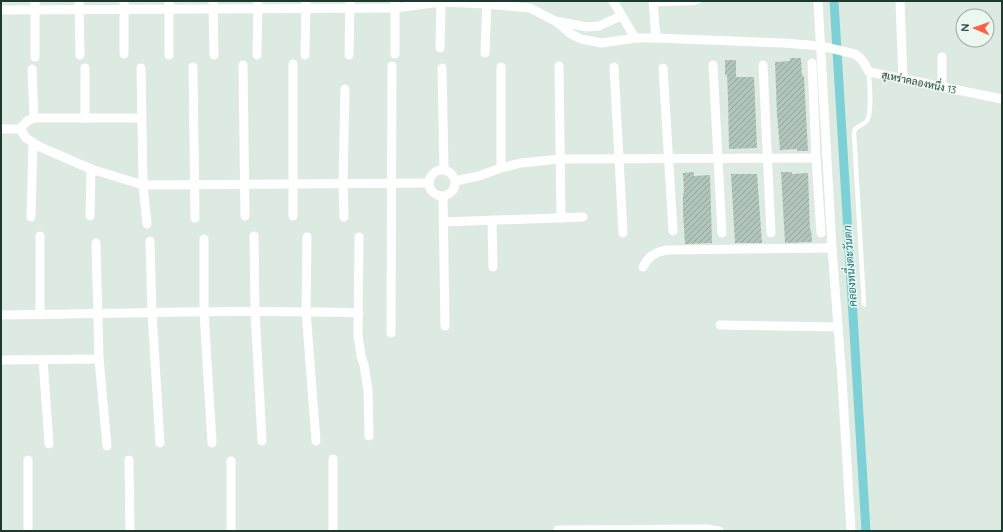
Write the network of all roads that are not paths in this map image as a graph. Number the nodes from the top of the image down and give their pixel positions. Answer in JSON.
{"nodes":[{"id":1,"x":441,"y":1,"type":"edge"},
{"id":2,"x":613,"y":1,"type":"edge"},
{"id":3,"x":699,"y":1,"type":"edge"},
{"id":4,"x":818,"y":1,"type":"edge"},
{"id":5,"x":900,"y":1,"type":"edge"},
{"id":6,"x":486,"y":2,"type":"edge"},
{"id":7,"x":653,"y":2,"type":"edge"},
{"id":8,"x":530,"y":4,"type":"edge"},
{"id":9,"x":79,"y":5,"type":"edge"},
{"id":10,"x":124,"y":5,"type":"edge"},
{"id":11,"x":169,"y":5,"type":"edge"},
{"id":12,"x":213,"y":5,"type":"edge"},
{"id":13,"x":258,"y":5,"type":"edge"},
{"id":14,"x":306,"y":5,"type":"edge"},
{"id":15,"x":350,"y":5,"type":"edge"},
{"id":16,"x":395,"y":5,"type":"edge"},
{"id":17,"x":35,"y":6,"type":"edge"},
{"id":18,"x":1,"y":10,"type":"edge"},
{"id":19,"x":621,"y":16,"type":"junction"},
{"id":20,"x":555,"y":21,"type":"junction"},
{"id":21,"x":635,"y":38,"type":"junction"},
{"id":22,"x":656,"y":38,"type":"junction"},
{"id":23,"x":823,"y":47,"type":"junction"},
{"id":24,"x":440,"y":48,"type":"dead end"},
{"id":25,"x":485,"y":53,"type":"dead end"},
{"id":26,"x":124,"y":54,"type":"dead end"},
{"id":27,"x":396,"y":54,"type":"dead end"},
{"id":28,"x":80,"y":55,"type":"dead end"},
{"id":29,"x":169,"y":55,"type":"dead end"},
{"id":30,"x":214,"y":55,"type":"dead end"},
{"id":31,"x":257,"y":55,"type":"dead end"},
{"id":32,"x":349,"y":55,"type":"dead end"},
{"id":33,"x":305,"y":56,"type":"dead end"},
{"id":34,"x":35,"y":57,"type":"dead end"},
{"id":35,"x":942,"y":57,"type":"dead end"},
{"id":36,"x":812,"y":63,"type":"dead end"},
{"id":37,"x":293,"y":64,"type":"dead end"},
{"id":38,"x":713,"y":65,"type":"dead end"},
{"id":39,"x":763,"y":65,"type":"dead end"},
{"id":40,"x":243,"y":66,"type":"dead end"},
{"id":41,"x":392,"y":66,"type":"dead end"},
{"id":42,"x":559,"y":66,"type":"dead end"},
{"id":43,"x":193,"y":67,"type":"dead end"},
{"id":44,"x":501,"y":67,"type":"dead end"},
{"id":45,"x":614,"y":67,"type":"dead end"},
{"id":46,"x":85,"y":68,"type":"dead end"},
{"id":47,"x":141,"y":68,"type":"dead end"},
{"id":48,"x":442,"y":68,"type":"dead end"},
{"id":49,"x":663,"y":68,"type":"dead end"},
{"id":50,"x":32,"y":69,"type":"dead end"},
{"id":51,"x":869,"y":72,"type":"junction"},
{"id":52,"x":903,"y":78,"type":"junction"},
{"id":53,"x":942,"y":87,"type":"junction"},
{"id":54,"x":344,"y":89,"type":"dead end"},
{"id":55,"x":1002,"y":100,"type":"edge"},
{"id":56,"x":34,"y":118,"type":"junction"},
{"id":57,"x":85,"y":118,"type":"junction"},
{"id":58,"x":142,"y":118,"type":"junction"},
{"id":59,"x":1,"y":129,"type":"edge"},
{"id":60,"x":20,"y":129,"type":"junction"},
{"id":61,"x":33,"y":142,"type":"junction"},
{"id":62,"x":767,"y":158,"type":"junction"},
{"id":63,"x":816,"y":158,"type":"junction"},
{"id":64,"x":560,"y":159,"type":"junction"},
{"id":65,"x":618,"y":159,"type":"junction"},
{"id":66,"x":668,"y":159,"type":"junction"},
{"id":67,"x":718,"y":159,"type":"junction"},
{"id":68,"x":91,"y":168,"type":"junction"},
{"id":69,"x":501,"y":168,"type":"junction"},
{"id":70,"x":444,"y":170,"type":"junction"},
{"id":71,"x":455,"y":181,"type":"junction"},
{"id":72,"x":392,"y":183,"type":"junction"},
{"id":73,"x":429,"y":183,"type":"junction"},
{"id":74,"x":194,"y":184,"type":"junction"},
{"id":75,"x":244,"y":184,"type":"junction"},
{"id":76,"x":294,"y":184,"type":"junction"},
{"id":77,"x":343,"y":184,"type":"junction"},
{"id":78,"x":143,"y":185,"type":"junction"},
{"id":79,"x":443,"y":196,"type":"junction"},
{"id":80,"x":90,"y":216,"type":"dead end"},
{"id":81,"x":245,"y":216,"type":"dead end"},
{"id":82,"x":293,"y":216,"type":"dead end"},
{"id":83,"x":31,"y":217,"type":"dead end"},
{"id":84,"x":344,"y":217,"type":"dead end"},
{"id":85,"x":583,"y":217,"type":"dead end"},
{"id":86,"x":196,"y":218,"type":"dead end"},
{"id":87,"x":561,"y":218,"type":"junction"},
{"id":88,"x":492,"y":220,"type":"junction"},
{"id":89,"x":443,"y":222,"type":"junction"},
{"id":90,"x":147,"y":224,"type":"dead end"},
{"id":91,"x":673,"y":231,"type":"dead end"},
{"id":92,"x":623,"y":233,"type":"dead end"},
{"id":93,"x":722,"y":233,"type":"dead end"},
{"id":94,"x":771,"y":233,"type":"dead end"},
{"id":95,"x":821,"y":233,"type":"dead end"},
{"id":96,"x":40,"y":236,"type":"dead end"},
{"id":97,"x":254,"y":236,"type":"dead end"},
{"id":98,"x":307,"y":237,"type":"dead end"},
{"id":99,"x":359,"y":237,"type":"dead end"},
{"id":100,"x":204,"y":239,"type":"dead end"},
{"id":101,"x":150,"y":241,"type":"dead end"},
{"id":102,"x":96,"y":243,"type":"dead end"},
{"id":103,"x":832,"y":248,"type":"junction"},
{"id":104,"x":493,"y":267,"type":"dead end"},
{"id":105,"x":643,"y":267,"type":"dead end"},
{"id":106,"x":864,"y":305,"type":"dead end"},
{"id":107,"x":255,"y":311,"type":"junction"},
{"id":108,"x":306,"y":311,"type":"junction"},
{"id":109,"x":204,"y":312,"type":"junction"},
{"id":110,"x":152,"y":313,"type":"junction"},
{"id":111,"x":359,"y":313,"type":"junction"},
{"id":112,"x":97,"y":314,"type":"junction"},
{"id":113,"x":1,"y":315,"type":"edge"},
{"id":114,"x":40,"y":315,"type":"junction"},
{"id":115,"x":720,"y":325,"type":"dead end"},
{"id":116,"x":445,"y":326,"type":"dead end"},
{"id":117,"x":838,"y":327,"type":"junction"},
{"id":118,"x":391,"y":333,"type":"dead end"},
{"id":119,"x":99,"y":359,"type":"junction"},
{"id":120,"x":1,"y":360,"type":"edge"},
{"id":121,"x":43,"y":360,"type":"junction"},
{"id":122,"x":368,"y":436,"type":"dead end"},
{"id":123,"x":316,"y":441,"type":"dead end"},
{"id":124,"x":262,"y":442,"type":"dead end"},
{"id":125,"x":212,"y":443,"type":"dead end"},
{"id":126,"x":50,"y":444,"type":"dead end"},
{"id":127,"x":160,"y":444,"type":"dead end"},
{"id":128,"x":107,"y":446,"type":"dead end"},
{"id":129,"x":333,"y":459,"type":"dead end"},
{"id":130,"x":28,"y":460,"type":"dead end"},
{"id":131,"x":129,"y":460,"type":"dead end"},
{"id":132,"x":231,"y":461,"type":"dead end"},
{"id":133,"x":558,"y":530,"type":"edge"},
{"id":134,"x":28,"y":531,"type":"edge"},
{"id":135,"x":130,"y":531,"type":"edge"},
{"id":136,"x":230,"y":531,"type":"edge"},
{"id":137,"x":333,"y":531,"type":"edge"},
{"id":138,"x":719,"y":531,"type":"edge"},
{"id":139,"x":851,"y":531,"type":"edge"}],
"edges":[{"from":1,"to":6,"type":"street"},
{"from":1,"to":16,"type":"street"},
{"from":1,"to":24,"type":"street"},
{"from":2,"to":19,"type":"street"},
{"from":3,"to":7,"type":"lane"},
{"from":4,"to":23,"type":"street"},
{"from":5,"to":52,"type":"street"},
{"from":6,"to":8,"type":"street"},
{"from":6,"to":25,"type":"street"},
{"from":7,"to":22,"type":"street"},
{"from":8,"to":20,"type":"street"},
{"from":9,"to":10,"type":"street"},
{"from":9,"to":17,"type":"street"},
{"from":9,"to":28,"type":"street"},
{"from":10,"to":11,"type":"street"},
{"from":10,"to":26,"type":"street"},
{"from":11,"to":12,"type":"street"},
{"from":11,"to":29,"type":"street"},
{"from":12,"to":13,"type":"street"},
{"from":12,"to":30,"type":"street"},
{"from":13,"to":14,"type":"street"},
{"from":13,"to":31,"type":"street"},
{"from":14,"to":15,"type":"street"},
{"from":14,"to":33,"type":"street"},
{"from":15,"to":16,"type":"street"},
{"from":15,"to":32,"type":"street"},
{"from":16,"to":27,"type":"street"},
{"from":17,"to":18,"type":"street"},
{"from":17,"to":34,"type":"street"},
{"from":19,"to":20,"type":"street"},
{"from":19,"to":21,"type":"street"},
{"from":20,"to":21,"type":"street","name":"สุเหร่าคลองหนึ่ง 13"},
{"from":21,"to":22,"type":"street","name":"สุเหร่าคลองหนึ่ง 13"},
{"from":22,"to":23,"type":"street","name":"สุเหร่าคลองหนึ่ง 13"},
{"from":23,"to":51,"type":"street","name":"สุเหร่าคลองหนึ่ง 13"},
{"from":23,"to":103,"type":"street"},
{"from":35,"to":53,"type":"street"},
{"from":36,"to":63,"type":"street"},
{"from":37,"to":76,"type":"street"},
{"from":38,"to":67,"type":"street"},
{"from":39,"to":62,"type":"street"},
{"from":40,"to":75,"type":"street"},
{"from":41,"to":72,"type":"street"},
{"from":42,"to":64,"type":"street"},
{"from":43,"to":74,"type":"street"},
{"from":44,"to":69,"type":"street"},
{"from":45,"to":65,"type":"street"},
{"from":46,"to":57,"type":"street"},
{"from":47,"to":58,"type":"street"},
{"from":48,"to":70,"type":"street"},
{"from":49,"to":66,"type":"street"},
{"from":50,"to":56,"type":"street"},
{"from":51,"to":52,"type":"street","name":"สุเหร่าคลองหนึ่ง 13"},
{"from":51,"to":106,"type":"lane"},
{"from":52,"to":53,"type":"street","name":"สุเหร่าคลองหนึ่ง 13"},
{"from":53,"to":55,"type":"street","name":"สุเหร่าคลองหนึ่ง 13"},
{"from":54,"to":77,"type":"street"},
{"from":56,"to":57,"type":"street"},
{"from":56,"to":60,"type":"street"},
{"from":57,"to":58,"type":"street"},
{"from":58,"to":78,"type":"street"},
{"from":59,"to":60,"type":"street"},
{"from":60,"to":61,"type":"street"},
{"from":61,"to":68,"type":"street"},
{"from":61,"to":83,"type":"street"},
{"from":62,"to":63,"type":"street"},
{"from":62,"to":67,"type":"street"},
{"from":62,"to":94,"type":"street"},
{"from":63,"to":95,"type":"street"},
{"from":64,"to":65,"type":"street"},
{"from":64,"to":69,"type":"street"},
{"from":64,"to":87,"type":"street"},
{"from":65,"to":66,"type":"street"},
{"from":65,"to":92,"type":"street"},
{"from":66,"to":67,"type":"street"},
{"from":66,"to":91,"type":"street"},
{"from":67,"to":93,"type":"street"},
{"from":68,"to":78,"type":"street"},
{"from":68,"to":80,"type":"street"},
{"from":69,"to":71,"type":"street"},
{"from":70,"to":71,"type":"street"},
{"from":70,"to":73,"type":"street"},
{"from":71,"to":79,"type":"street"},
{"from":72,"to":73,"type":"street"},
{"from":72,"to":77,"type":"street"},
{"from":72,"to":118,"type":"street"},
{"from":73,"to":79,"type":"street"},
{"from":74,"to":75,"type":"street"},
{"from":74,"to":78,"type":"street"},
{"from":74,"to":86,"type":"street"},
{"from":75,"to":76,"type":"street"},
{"from":75,"to":81,"type":"street"},
{"from":76,"to":77,"type":"street"},
{"from":76,"to":82,"type":"street"},
{"from":77,"to":84,"type":"street"},
{"from":78,"to":90,"type":"street"},
{"from":79,"to":89,"type":"street"},
{"from":85,"to":87,"type":"street"},
{"from":87,"to":88,"type":"street"},
{"from":88,"to":89,"type":"street"},
{"from":88,"to":104,"type":"street"},
{"from":89,"to":116,"type":"street"},
{"from":96,"to":114,"type":"street"},
{"from":97,"to":107,"type":"street"},
{"from":98,"to":108,"type":"street"},
{"from":99,"to":111,"type":"street"},
{"from":100,"to":109,"type":"street"},
{"from":101,"to":110,"type":"street"},
{"from":102,"to":112,"type":"street"},
{"from":103,"to":105,"type":"street"},
{"from":103,"to":117,"type":"street"},
{"from":107,"to":108,"type":"street"},
{"from":107,"to":109,"type":"street"},
{"from":107,"to":124,"type":"street"},
{"from":108,"to":111,"type":"street"},
{"from":108,"to":123,"type":"street"},
{"from":109,"to":110,"type":"street"},
{"from":109,"to":125,"type":"street"},
{"from":110,"to":112,"type":"street"},
{"from":110,"to":127,"type":"street"},
{"from":111,"to":122,"type":"street"},
{"from":112,"to":114,"type":"street"},
{"from":112,"to":119,"type":"street"},
{"from":113,"to":114,"type":"street"},
{"from":115,"to":117,"type":"street"},
{"from":117,"to":139,"type":"street"},
{"from":119,"to":121,"type":"street"},
{"from":119,"to":128,"type":"street"},
{"from":120,"to":121,"type":"street"},
{"from":121,"to":126,"type":"street"},
{"from":129,"to":137,"type":"street"},
{"from":130,"to":134,"type":"street"},
{"from":131,"to":135,"type":"street"},
{"from":132,"to":136,"type":"street"},
{"from":133,"to":138,"type":"street"}]}
